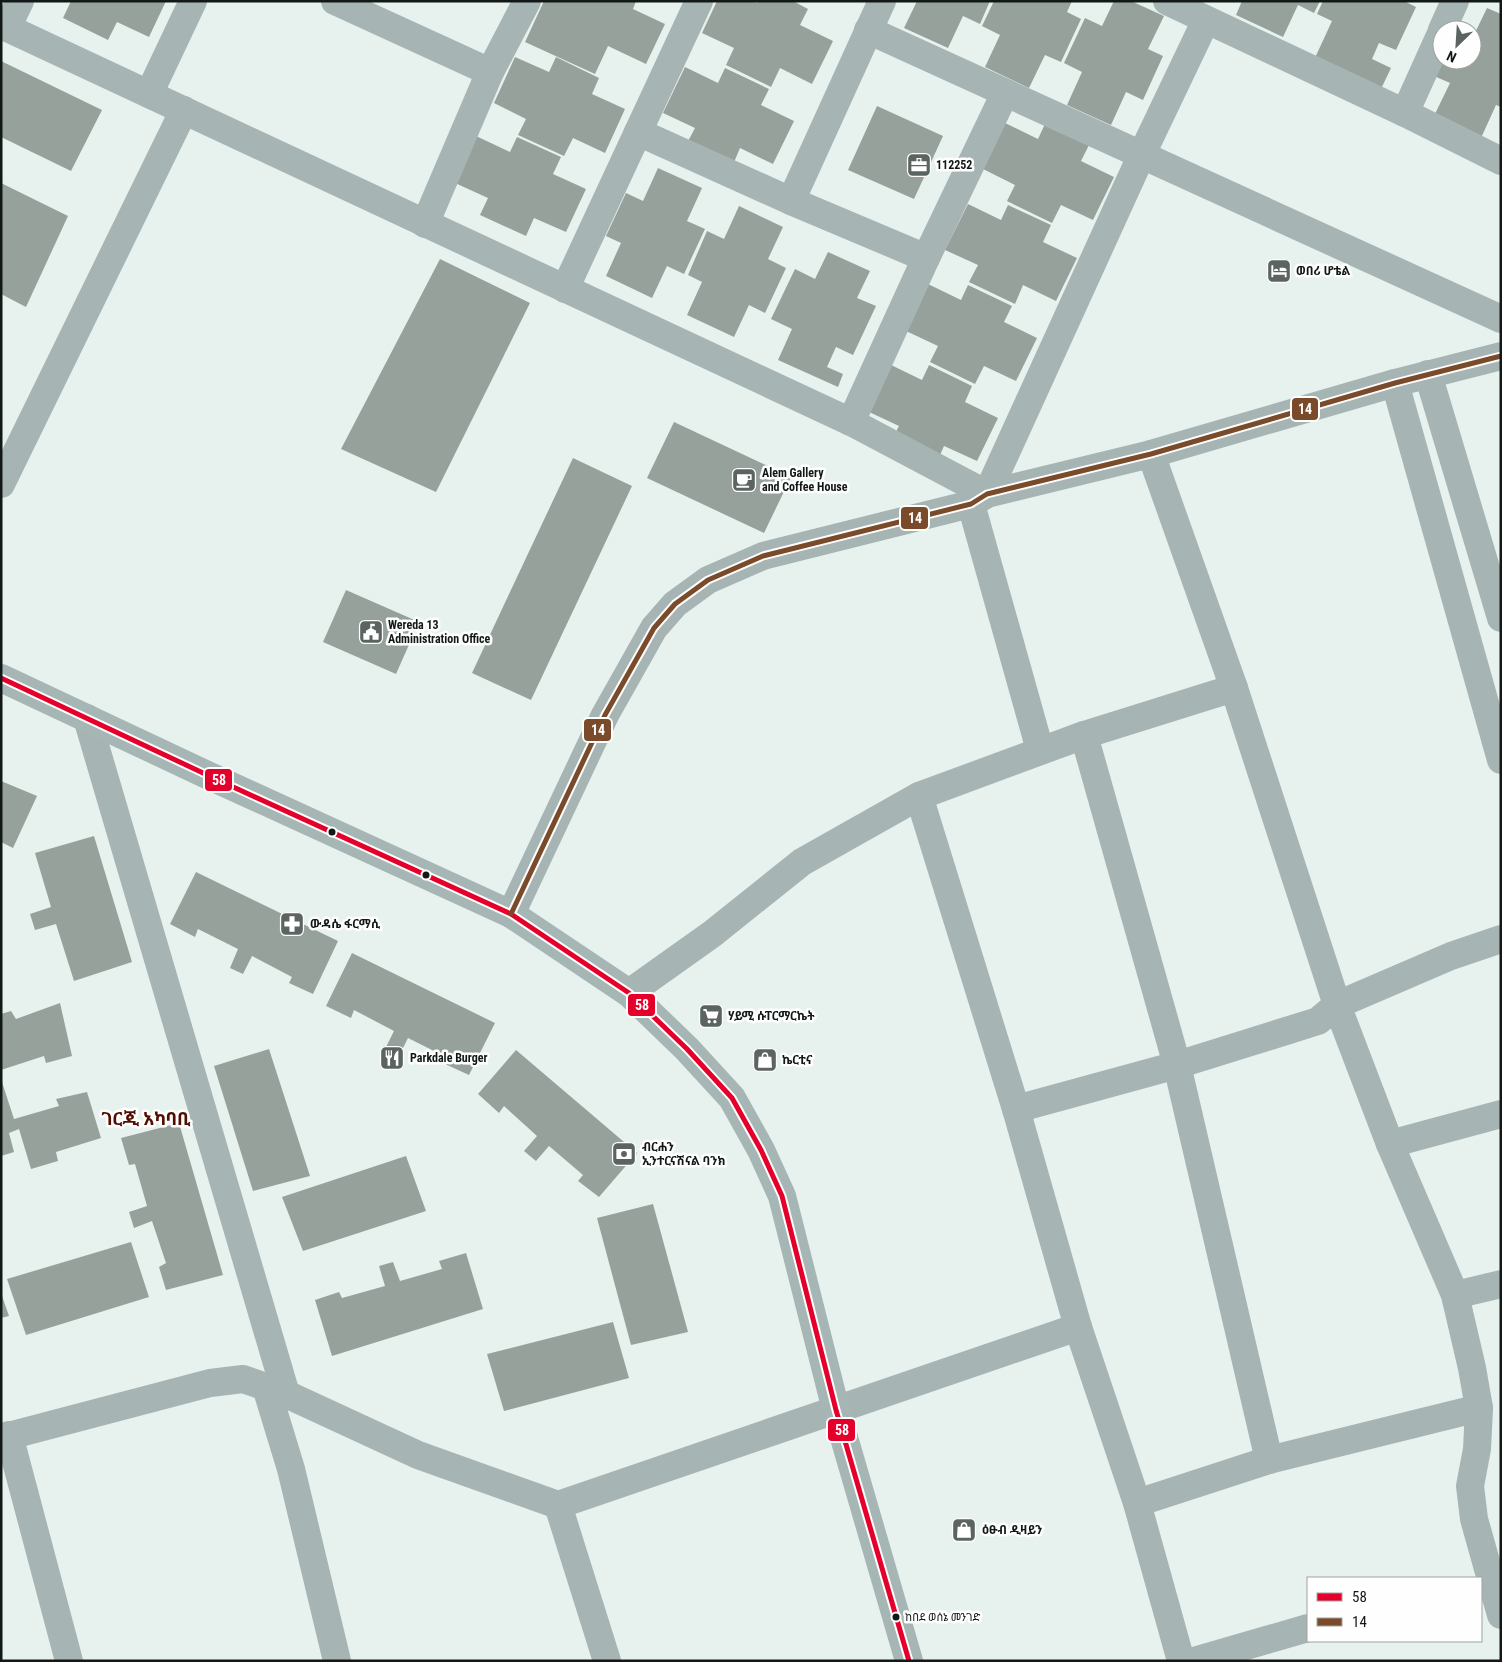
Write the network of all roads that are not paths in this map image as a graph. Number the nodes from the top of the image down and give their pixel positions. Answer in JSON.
{"nodes":[{"id":1,"x":20,"y":1,"type":"edge"},
{"id":2,"x":194,"y":1,"type":"edge"},
{"id":3,"x":335,"y":1,"type":"edge"},
{"id":4,"x":528,"y":1,"type":"edge"},
{"id":5,"x":699,"y":1,"type":"edge"},
{"id":6,"x":882,"y":1,"type":"edge"},
{"id":7,"x":1167,"y":1,"type":"edge"},
{"id":8,"x":1455,"y":1,"type":"edge"},
{"id":9,"x":370,"y":8,"type":"edge"},
{"id":10,"x":1206,"y":20,"type":"junction"},
{"id":11,"x":1447,"y":20,"type":"edge"},
{"id":12,"x":4,"y":27,"type":"edge"},
{"id":13,"x":868,"y":30,"type":"junction"},
{"id":14,"x":1432,"y":54,"type":"edge"},
{"id":15,"x":490,"y":72,"type":"junction"},
{"id":16,"x":1005,"y":93,"type":"junction"},
{"id":17,"x":149,"y":94,"type":"junction"},
{"id":18,"x":184,"y":110,"type":"junction"},
{"id":19,"x":1406,"y":112,"type":"junction"},
{"id":20,"x":638,"y":132,"type":"junction"},
{"id":21,"x":1142,"y":154,"type":"junction"},
{"id":22,"x":1501,"y":161,"type":"edge"},
{"id":23,"x":791,"y":201,"type":"junction"},
{"id":24,"x":425,"y":224,"type":"junction"},
{"id":25,"x":926,"y":258,"type":"junction"},
{"id":26,"x":565,"y":289,"type":"junction"},
{"id":27,"x":1501,"y":319,"type":"edge"},
{"id":28,"x":1501,"y":356,"type":"edge"},
{"id":29,"x":1428,"y":374,"type":"junction"},
{"id":30,"x":1395,"y":383,"type":"junction"},
{"id":31,"x":851,"y":422,"type":"junction"},
{"id":32,"x":1151,"y":454,"type":"junction"},
{"id":33,"x":1,"y":484,"type":"edge"},
{"id":34,"x":979,"y":499,"type":"junction"},
{"id":35,"x":1501,"y":618,"type":"edge"},
{"id":36,"x":1,"y":678,"type":"edge"},
{"id":37,"x":1234,"y":688,"type":"junction"},
{"id":38,"x":87,"y":718,"type":"junction"},
{"id":39,"x":1084,"y":735,"type":"junction"},
{"id":40,"x":1040,"y":750,"type":"junction"},
{"id":41,"x":1501,"y":760,"type":"edge"},
{"id":42,"x":919,"y":796,"type":"junction"},
{"id":43,"x":511,"y":914,"type":"junction"},
{"id":44,"x":1501,"y":939,"type":"edge"},
{"id":45,"x":629,"y":993,"type":"junction"},
{"id":46,"x":1337,"y":1005,"type":"junction"},
{"id":47,"x":1177,"y":1065,"type":"junction"},
{"id":48,"x":1016,"y":1109,"type":"junction"},
{"id":49,"x":1501,"y":1114,"type":"edge"},
{"id":50,"x":1390,"y":1144,"type":"junction"},
{"id":51,"x":1501,"y":1284,"type":"edge"},
{"id":52,"x":1455,"y":1295,"type":"junction"},
{"id":53,"x":1078,"y":1327,"type":"junction"},
{"id":54,"x":276,"y":1391,"type":"junction"},
{"id":55,"x":1479,"y":1408,"type":"junction"},
{"id":56,"x":836,"y":1410,"type":"junction"},
{"id":57,"x":5,"y":1436,"type":"edge"},
{"id":58,"x":1489,"y":1448,"type":"edge"},
{"id":59,"x":1268,"y":1460,"type":"junction"},
{"id":60,"x":1137,"y":1503,"type":"junction"},
{"id":61,"x":558,"y":1505,"type":"junction"},
{"id":62,"x":1483,"y":1576,"type":"edge"},
{"id":63,"x":1501,"y":1615,"type":"edge"},
{"id":64,"x":1307,"y":1628,"type":"edge"},
{"id":65,"x":69,"y":1661,"type":"edge"},
{"id":66,"x":337,"y":1661,"type":"edge"},
{"id":67,"x":607,"y":1661,"type":"edge"},
{"id":68,"x":909,"y":1661,"type":"edge"},
{"id":69,"x":1181,"y":1661,"type":"edge"},
{"id":70,"x":1194,"y":1661,"type":"edge"}],
"edges":[{"from":1,"to":12,"type":"street"},
{"from":2,"to":17,"type":"street"},
{"from":3,"to":9,"type":"street"},
{"from":4,"to":15,"type":"street"},
{"from":5,"to":20,"type":"street"},
{"from":6,"to":13,"type":"street"},
{"from":7,"to":10,"type":"street"},
{"from":8,"to":11,"type":"street"},
{"from":9,"to":15,"type":"street"},
{"from":10,"to":19,"type":"street"},
{"from":10,"to":21,"type":"street"},
{"from":12,"to":17,"type":"street"},
{"from":13,"to":16,"type":"street"},
{"from":13,"to":23,"type":"street"},
{"from":14,"to":19,"type":"street"},
{"from":15,"to":24,"type":"street"},
{"from":16,"to":21,"type":"street"},
{"from":16,"to":25,"type":"street"},
{"from":17,"to":18,"type":"street"},
{"from":18,"to":24,"type":"street"},
{"from":18,"to":33,"type":"street"},
{"from":19,"to":22,"type":"street"},
{"from":20,"to":23,"type":"street"},
{"from":20,"to":26,"type":"street"},
{"from":21,"to":27,"type":"street"},
{"from":21,"to":34,"type":"street"},
{"from":23,"to":25,"type":"street"},
{"from":24,"to":26,"type":"street"},
{"from":25,"to":31,"type":"street"},
{"from":26,"to":31,"type":"street"},
{"from":28,"to":29,"type":"street"},
{"from":29,"to":30,"type":"street"},
{"from":29,"to":35,"type":"street"},
{"from":30,"to":32,"type":"street"},
{"from":30,"to":41,"type":"street"},
{"from":31,"to":34,"type":"street"},
{"from":32,"to":34,"type":"street"},
{"from":32,"to":37,"type":"street"},
{"from":34,"to":40,"type":"street"},
{"from":34,"to":43,"type":"street"},
{"from":36,"to":38,"type":"main road"},
{"from":37,"to":39,"type":"street"},
{"from":37,"to":46,"type":"street"},
{"from":38,"to":43,"type":"main road"},
{"from":38,"to":54,"type":"street"},
{"from":39,"to":40,"type":"street"},
{"from":39,"to":47,"type":"street"},
{"from":40,"to":42,"type":"street"},
{"from":42,"to":45,"type":"street"},
{"from":42,"to":48,"type":"street"},
{"from":43,"to":45,"type":"main road"},
{"from":44,"to":46,"type":"street"},
{"from":45,"to":56,"type":"main road"},
{"from":46,"to":47,"type":"street"},
{"from":46,"to":50,"type":"street"},
{"from":47,"to":48,"type":"street"},
{"from":47,"to":59,"type":"street"},
{"from":48,"to":53,"type":"street"},
{"from":49,"to":50,"type":"street"},
{"from":50,"to":52,"type":"street"},
{"from":51,"to":52,"type":"street"},
{"from":52,"to":55,"type":"street"},
{"from":53,"to":56,"type":"street"},
{"from":53,"to":60,"type":"street"},
{"from":54,"to":57,"type":"street"},
{"from":54,"to":61,"type":"street"},
{"from":54,"to":66,"type":"street"},
{"from":55,"to":58,"type":"street"},
{"from":55,"to":59,"type":"street"},
{"from":56,"to":61,"type":"street"},
{"from":56,"to":68,"type":"main road"},
{"from":57,"to":65,"type":"street"},
{"from":58,"to":62,"type":"street"},
{"from":59,"to":60,"type":"street"},
{"from":60,"to":69,"type":"street"},
{"from":61,"to":67,"type":"street"},
{"from":62,"to":63,"type":"street"},
{"from":64,"to":70,"type":"street"}]}
